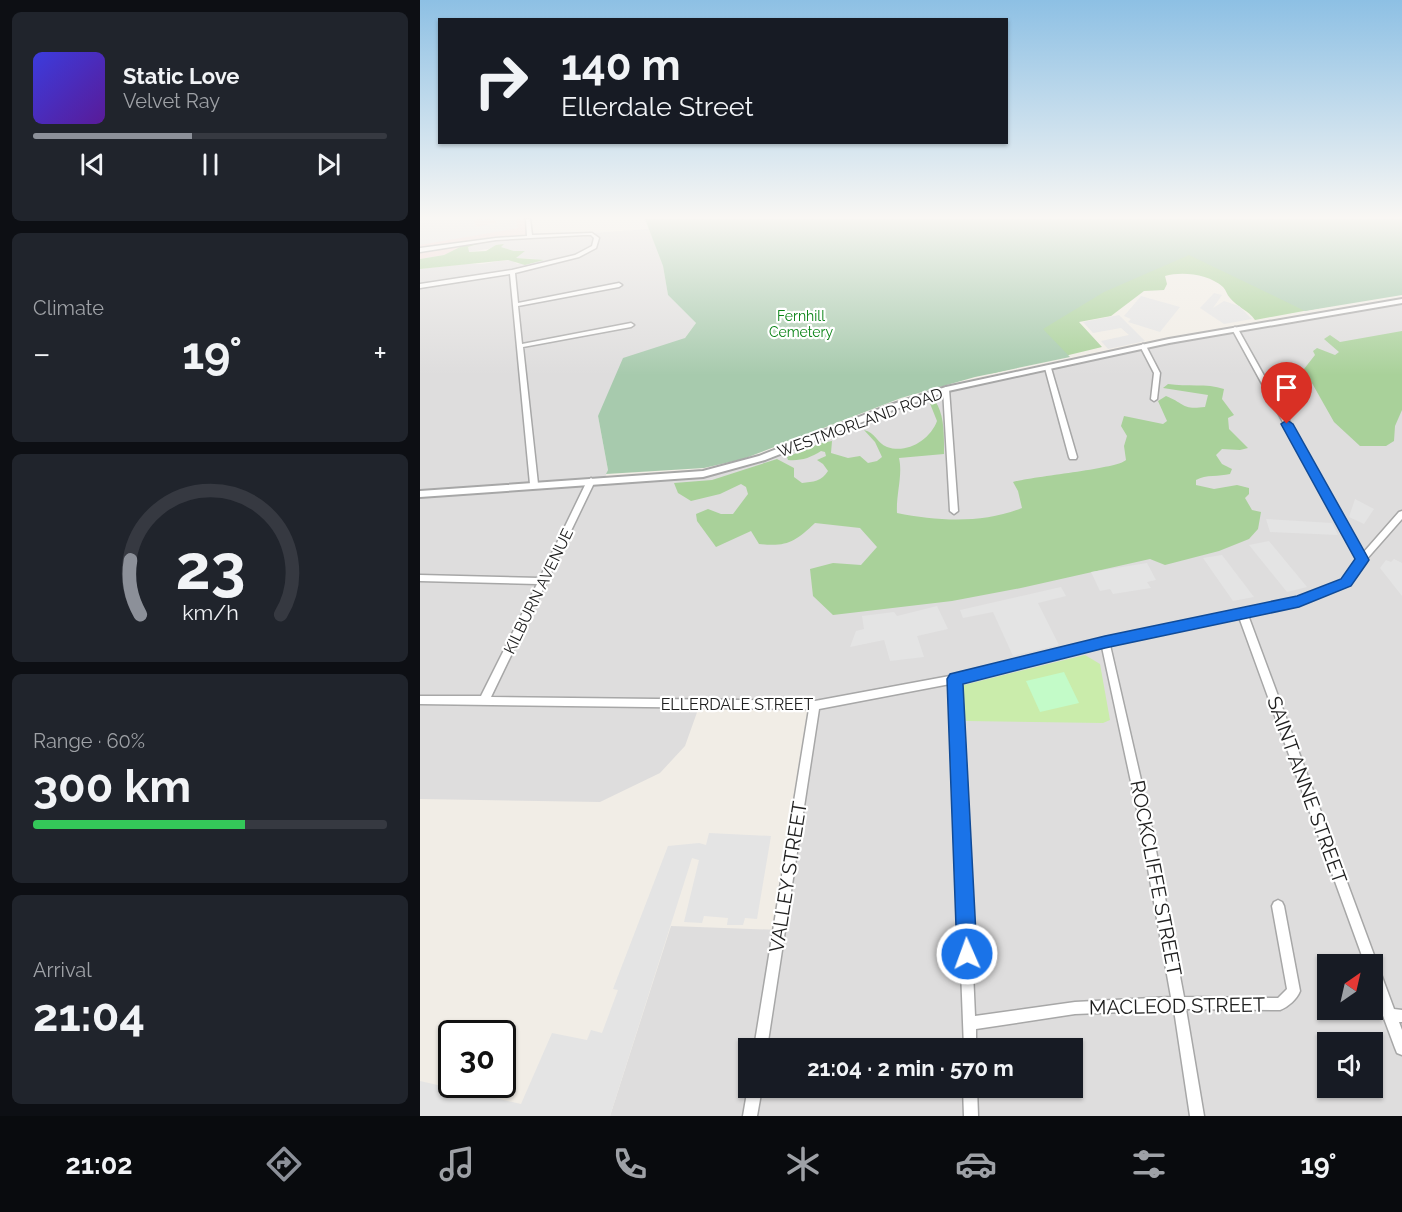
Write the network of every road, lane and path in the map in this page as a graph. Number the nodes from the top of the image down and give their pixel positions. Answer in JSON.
{"nodes":[{"id":1,"x":516,"y":271,"type":"edge"},
{"id":2,"x":512,"y":272,"type":"junction"},
{"id":3,"x":619,"y":285,"type":"dead end"},
{"id":4,"x":420,"y":286,"type":"edge"},
{"id":5,"x":1402,"y":301,"type":"edge"},
{"id":6,"x":515,"y":305,"type":"junction"},
{"id":7,"x":631,"y":325,"type":"dead end"},
{"id":8,"x":1235,"y":329,"type":"junction"},
{"id":9,"x":519,"y":346,"type":"junction"},
{"id":10,"x":1143,"y":346,"type":"junction"},
{"id":11,"x":1048,"y":368,"type":"junction"},
{"id":12,"x":946,"y":389,"type":"junction"},
{"id":13,"x":1154,"y":399,"type":"dead end"},
{"id":14,"x":1072,"y":457,"type":"dead end"},
{"id":15,"x":591,"y":481,"type":"junction"},
{"id":16,"x":534,"y":484,"type":"junction"},
{"id":17,"x":420,"y":494,"type":"edge"},
{"id":18,"x":954,"y":511,"type":"dead end"},
{"id":19,"x":1402,"y":514,"type":"edge"},
{"id":20,"x":1362,"y":560,"type":"junction"},
{"id":21,"x":420,"y":578,"type":"edge"},
{"id":22,"x":543,"y":581,"type":"junction"},
{"id":23,"x":1243,"y":615,"type":"junction"},
{"id":24,"x":1105,"y":642,"type":"junction"},
{"id":25,"x":955,"y":679,"type":"junction"},
{"id":26,"x":420,"y":700,"type":"edge"},
{"id":27,"x":484,"y":701,"type":"junction"},
{"id":28,"x":815,"y":705,"type":"junction"},
{"id":29,"x":1278,"y":906,"type":"dead end"},
{"id":30,"x":1368,"y":954,"type":"edge"},
{"id":31,"x":1383,"y":988,"type":"edge"},
{"id":32,"x":1180,"y":1004,"type":"junction"},
{"id":33,"x":1396,"y":1015,"type":"edge"},
{"id":34,"x":970,"y":1023,"type":"junction"},
{"id":35,"x":763,"y":1038,"type":"edge"},
{"id":36,"x":970,"y":1038,"type":"edge"},
{"id":37,"x":1402,"y":1048,"type":"edge"},
{"id":38,"x":753,"y":1098,"type":"edge"},
{"id":39,"x":970,"y":1098,"type":"edge"},
{"id":40,"x":750,"y":1116,"type":"edge"},
{"id":41,"x":970,"y":1116,"type":"edge"},
{"id":42,"x":1197,"y":1116,"type":"edge"}],
"edges":[{"from":1,"to":2,"type":"street"},
{"from":2,"to":4,"type":"street"},
{"from":2,"to":6,"type":"street"},
{"from":3,"to":6,"type":"street"},
{"from":5,"to":8,"type":"street","name":"WESTMORLAND ROAD"},
{"from":6,"to":9,"type":"street"},
{"from":7,"to":9,"type":"street"},
{"from":8,"to":10,"type":"street","name":"WESTMORLAND ROAD"},
{"from":8,"to":20,"type":"street"},
{"from":9,"to":16,"type":"street"},
{"from":10,"to":11,"type":"street","name":"WESTMORLAND ROAD"},
{"from":10,"to":13,"type":"street"},
{"from":11,"to":12,"type":"street","name":"WESTMORLAND ROAD"},
{"from":11,"to":14,"type":"street"},
{"from":12,"to":15,"type":"street","name":"WESTMORLAND ROAD"},
{"from":12,"to":18,"type":"street"},
{"from":15,"to":16,"type":"street","name":"WESTMORLAND ROAD"},
{"from":15,"to":22,"type":"street","name":"KILBURN AVENUE"},
{"from":16,"to":17,"type":"street","name":"WESTMORLAND ROAD"},
{"from":19,"to":20,"type":"street","name":"ELLERDALE STREET"},
{"from":20,"to":23,"type":"street","name":"ELLERDALE STREET"},
{"from":21,"to":22,"type":"street"},
{"from":22,"to":27,"type":"street","name":"KILBURN AVENUE"},
{"from":23,"to":24,"type":"street","name":"ELLERDALE STREET"},
{"from":23,"to":30,"type":"street","name":"SAINT ANNE STREET"},
{"from":24,"to":25,"type":"street","name":"ELLERDALE STREET"},
{"from":24,"to":32,"type":"street","name":"ROCKCLIFFE STREET"},
{"from":25,"to":28,"type":"street","name":"ELLERDALE STREET"},
{"from":25,"to":34,"type":"street"},
{"from":26,"to":27,"type":"street","name":"ELLERDALE STREET"},
{"from":27,"to":28,"type":"street","name":"ELLERDALE STREET"},
{"from":28,"to":35,"type":"street","name":"VALLEY STREET"},
{"from":29,"to":32,"type":"street","name":"MACLEOD STREET"},
{"from":31,"to":33,"type":"street","name":"SAINT ANNE STREET"},
{"from":32,"to":34,"type":"street","name":"MACLEOD STREET"},
{"from":32,"to":42,"type":"street","name":"ROCKCLIFFE STREET"},
{"from":33,"to":37,"type":"street","name":"SAINT ANNE STREET"},
{"from":34,"to":36,"type":"street"},
{"from":38,"to":40,"type":"street"},
{"from":39,"to":41,"type":"street"}]}
